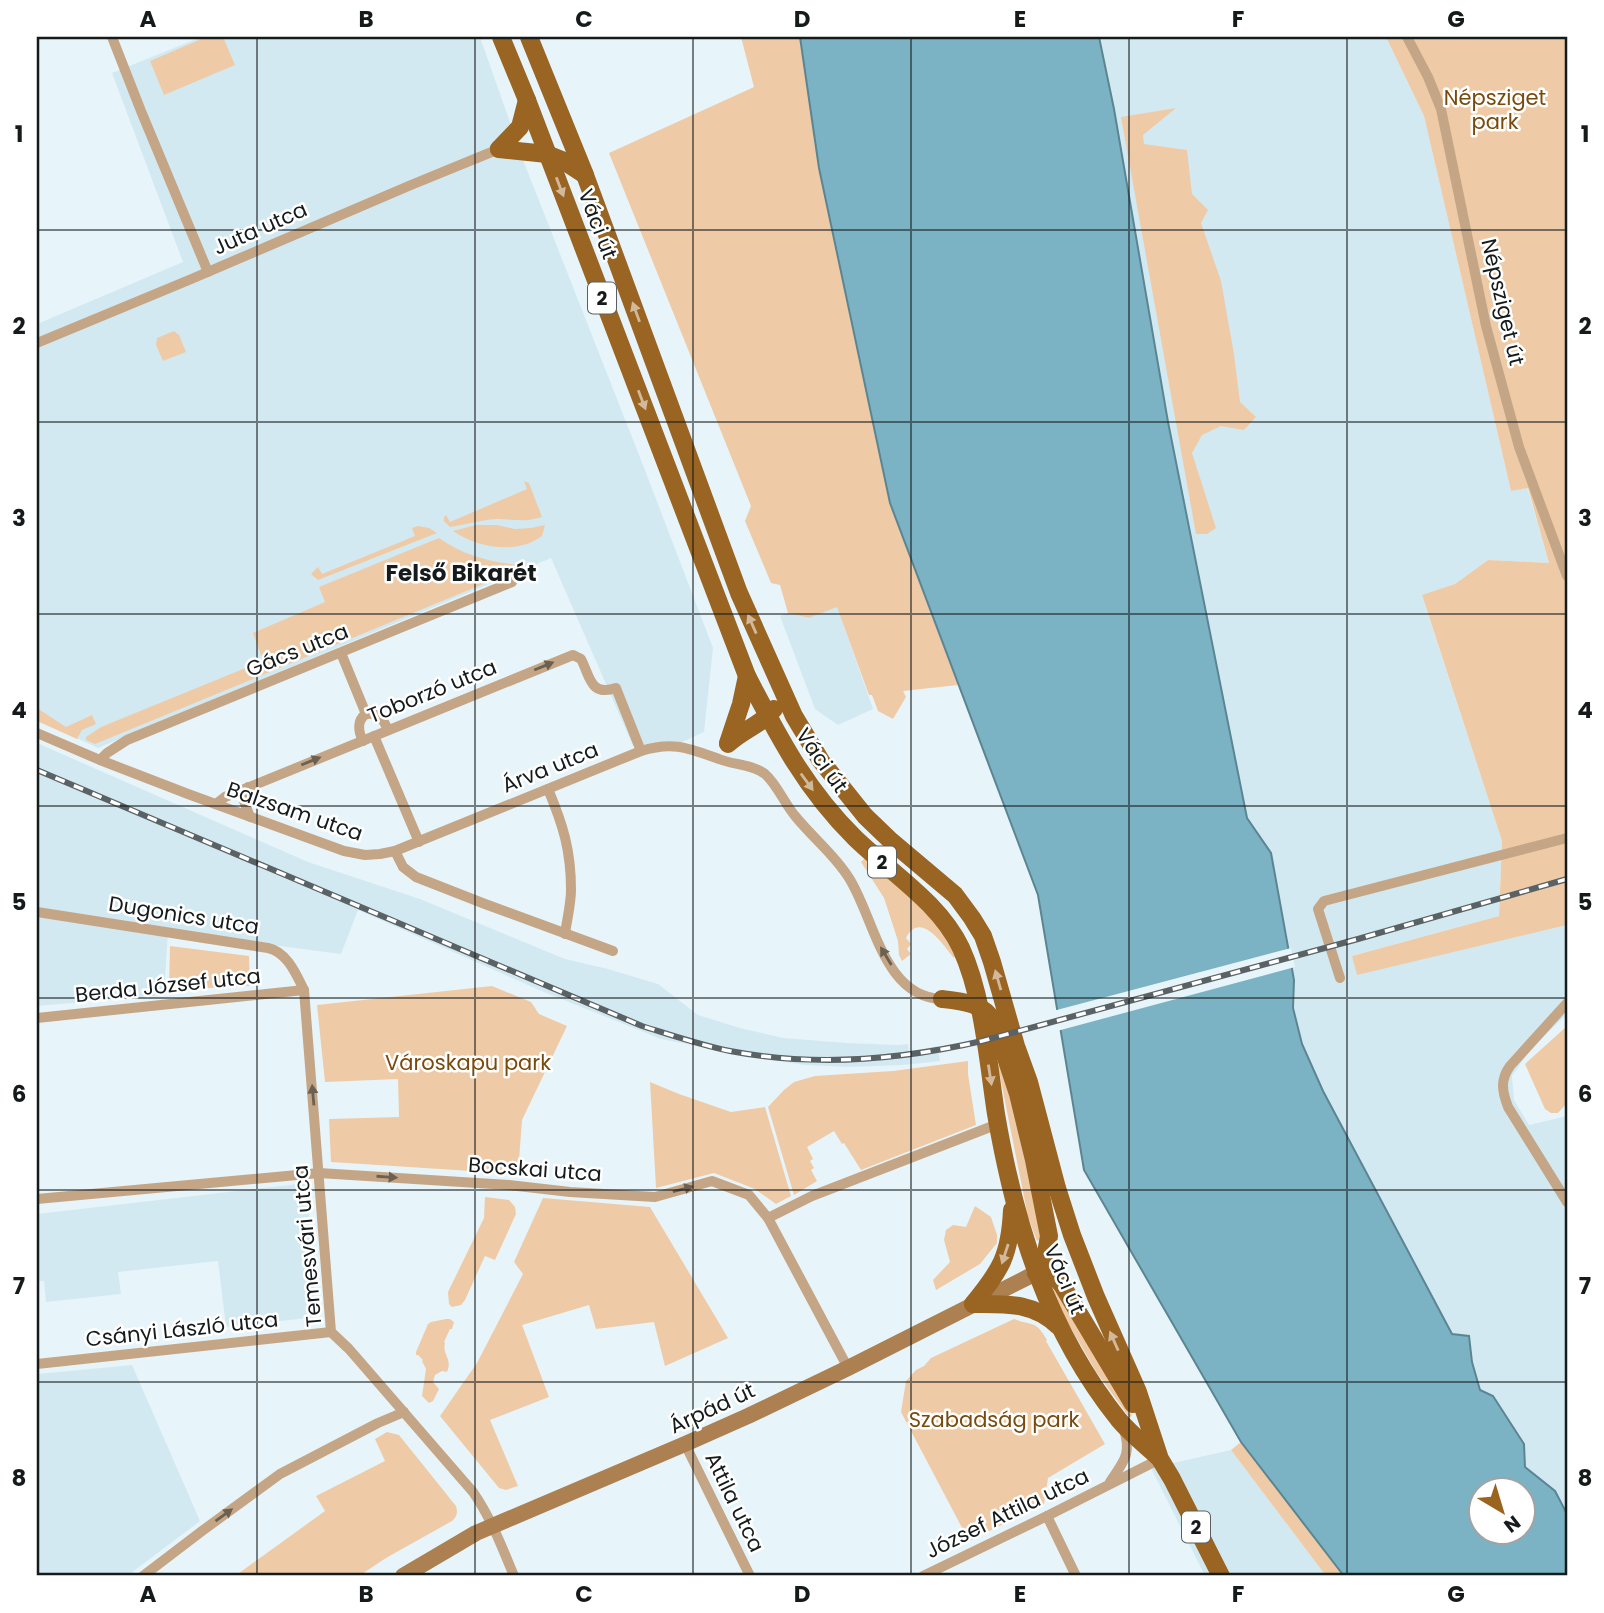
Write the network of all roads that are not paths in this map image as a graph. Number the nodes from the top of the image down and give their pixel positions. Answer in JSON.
{"nodes":[{"id":1,"x":112,"y":37,"type":"edge"},
{"id":2,"x":501,"y":37,"type":"edge"},
{"id":3,"x":529,"y":37,"type":"edge"},
{"id":4,"x":1407,"y":37,"type":"edge"},
{"id":5,"x":554,"y":99,"type":"junction"},
{"id":6,"x":527,"y":100,"type":"junction"},
{"id":7,"x":499,"y":149,"type":"junction"},
{"id":8,"x":547,"y":154,"type":"junction"},
{"id":9,"x":585,"y":175,"type":"junction"},
{"id":10,"x":208,"y":272,"type":"junction"},
{"id":11,"x":37,"y":342,"type":"edge"},
{"id":12,"x":1567,"y":576,"type":"edge"},
{"id":13,"x":512,"y":582,"type":"dead end"},
{"id":14,"x":341,"y":653,"type":"junction"},
{"id":15,"x":747,"y":676,"type":"junction"},
{"id":16,"x":780,"y":686,"type":"junction"},
{"id":17,"x":366,"y":713,"type":"junction"},
{"id":18,"x":768,"y":717,"type":"junction"},
{"id":19,"x":388,"y":730,"type":"junction"},
{"id":20,"x":37,"y":733,"type":"edge"},
{"id":21,"x":374,"y":736,"type":"junction"},
{"id":22,"x":363,"y":741,"type":"junction"},
{"id":23,"x":641,"y":751,"type":"junction"},
{"id":24,"x":725,"y":752,"type":"junction"},
{"id":25,"x":100,"y":760,"type":"junction"},
{"id":26,"x":248,"y":787,"type":"junction"},
{"id":27,"x":548,"y":789,"type":"junction"},
{"id":28,"x":216,"y":804,"type":"junction"},
{"id":29,"x":250,"y":817,"type":"junction"},
{"id":30,"x":1567,"y":838,"type":"edge"},
{"id":31,"x":419,"y":842,"type":"junction"},
{"id":32,"x":395,"y":851,"type":"junction"},
{"id":33,"x":37,"y":912,"type":"edge"},
{"id":34,"x":565,"y":934,"type":"junction"},
{"id":35,"x":613,"y":951,"type":"dead end"},
{"id":36,"x":968,"y":966,"type":"junction"},
{"id":37,"x":1340,"y":978,"type":"dead end"},
{"id":38,"x":304,"y":990,"type":"junction"},
{"id":39,"x":939,"y":999,"type":"junction"},
{"id":40,"x":1567,"y":1003,"type":"edge"},
{"id":41,"x":979,"y":1007,"type":"junction"},
{"id":42,"x":37,"y":1018,"type":"edge"},
{"id":43,"x":1016,"y":1046,"type":"junction"},
{"id":44,"x":1018,"y":1094,"type":"junction"},
{"id":45,"x":998,"y":1124,"type":"junction"},
{"id":46,"x":1034,"y":1160,"type":"junction"},
{"id":47,"x":319,"y":1173,"type":"junction"},
{"id":48,"x":1012,"y":1195,"type":"junction"},
{"id":49,"x":37,"y":1199,"type":"edge"},
{"id":50,"x":1567,"y":1202,"type":"edge"},
{"id":51,"x":768,"y":1218,"type":"junction"},
{"id":52,"x":1073,"y":1235,"type":"junction"},
{"id":53,"x":1036,"y":1273,"type":"junction"},
{"id":54,"x":974,"y":1304,"type":"junction"},
{"id":55,"x":1062,"y":1329,"type":"junction"},
{"id":56,"x":331,"y":1332,"type":"junction"},
{"id":57,"x":37,"y":1364,"type":"edge"},
{"id":58,"x":848,"y":1368,"type":"junction"},
{"id":59,"x":404,"y":1412,"type":"junction"},
{"id":60,"x":1121,"y":1422,"type":"junction"},
{"id":61,"x":1149,"y":1426,"type":"junction"},
{"id":62,"x":685,"y":1444,"type":"junction"},
{"id":63,"x":1160,"y":1459,"type":"junction"},
{"id":64,"x":1109,"y":1484,"type":"junction"},
{"id":65,"x":1047,"y":1516,"type":"junction"},
{"id":66,"x":493,"y":1525,"type":"junction"},
{"id":67,"x":143,"y":1576,"type":"edge"},
{"id":68,"x":403,"y":1576,"type":"edge"},
{"id":69,"x":514,"y":1576,"type":"edge"},
{"id":70,"x":751,"y":1576,"type":"edge"},
{"id":71,"x":923,"y":1576,"type":"edge"},
{"id":72,"x":1076,"y":1576,"type":"edge"},
{"id":73,"x":1221,"y":1576,"type":"edge"}],
"edges":[{"from":1,"to":10,"type":"street"},
{"from":2,"to":6,"type":"main road","name":"Váci út","number":"2"},
{"from":3,"to":5,"type":"main road","name":"Váci út","number":"2"},
{"from":4,"to":12,"type":"street","name":"Népsziget út"},
{"from":5,"to":6,"type":"main road"},
{"from":5,"to":9,"type":"main road","name":"Váci út","number":"2"},
{"from":6,"to":7,"type":"main road"},
{"from":6,"to":8,"type":"main road","name":"Váci út","number":"2"},
{"from":7,"to":8,"type":"main road"},
{"from":7,"to":10,"type":"street","name":"Juta utca"},
{"from":8,"to":9,"type":"main road"},
{"from":8,"to":15,"type":"main road","name":"Váci út","number":"2","one_way":true},
{"from":16,"to":9,"type":"main road","name":"Váci út","number":"2","one_way":true},
{"from":10,"to":11,"type":"street","name":"Juta utca"},
{"from":13,"to":14,"type":"street","name":"Gács utca"},
{"from":14,"to":17,"type":"street"},
{"from":14,"to":25,"type":"street","name":"Gács utca"},
{"from":15,"to":18,"type":"main road","name":"Váci út","number":"2"},
{"from":15,"to":24,"type":"main road"},
{"from":16,"to":18,"type":"main road"},
{"from":43,"to":16,"type":"main road","name":"Váci út","number":"2","one_way":true},
{"from":17,"to":19,"type":"street"},
{"from":17,"to":22,"type":"street"},
{"from":18,"to":24,"type":"main road"},
{"from":18,"to":36,"type":"main road","name":"Váci út","number":"2","one_way":true},
{"from":19,"to":21,"type":"street","name":"Toborzó utca"},
{"from":19,"to":23,"type":"street","name":"Toborzó utca","one_way":true},
{"from":20,"to":25,"type":"street","name":"Balzsam utca"},
{"from":21,"to":22,"type":"street","name":"Toborzó utca"},
{"from":21,"to":31,"type":"street"},
{"from":26,"to":22,"type":"street","name":"Toborzó utca","one_way":true},
{"from":23,"to":24,"type":"street","name":"Árva utca"},
{"from":23,"to":27,"type":"street","name":"Árva utca"},
{"from":39,"to":24,"type":"street","name":"Árva utca","one_way":true},
{"from":25,"to":28,"type":"street","name":"Balzsam utca"},
{"from":26,"to":28,"type":"street","name":"Toborzó utca"},
{"from":26,"to":29,"type":"street"},
{"from":27,"to":31,"type":"street","name":"Árva utca"},
{"from":27,"to":34,"type":"street"},
{"from":28,"to":29,"type":"street","name":"Balzsam utca"},
{"from":29,"to":32,"type":"street","name":"Balzsam utca"},
{"from":30,"to":37,"type":"street"},
{"from":31,"to":32,"type":"street","name":"Árva utca"},
{"from":32,"to":34,"type":"street"},
{"from":33,"to":38,"type":"street","name":"Dugonics utca"},
{"from":34,"to":35,"type":"street"},
{"from":36,"to":39,"type":"main road"},
{"from":36,"to":41,"type":"main road","name":"Váci út","number":"2"},
{"from":38,"to":42,"type":"street","name":"Berda József utca"},
{"from":47,"to":38,"type":"street","name":"Temesvári utca","one_way":true},
{"from":39,"to":41,"type":"main road"},
{"from":40,"to":50,"type":"street"},
{"from":41,"to":44,"type":"main road"},
{"from":41,"to":45,"type":"main road","name":"Váci út","number":"2","one_way":true},
{"from":43,"to":44,"type":"main road"},
{"from":43,"to":52,"type":"main road","name":"Váci út","number":"2"},
{"from":44,"to":46,"type":"main road"},
{"from":45,"to":48,"type":"main road","name":"Váci út","number":"2"},
{"from":45,"to":51,"type":"street"},
{"from":46,"to":52,"type":"main road"},
{"from":46,"to":53,"type":"main road"},
{"from":47,"to":49,"type":"street","name":"Bocskai utca"},
{"from":47,"to":51,"type":"street","name":"Bocskai utca","one_way":true},
{"from":47,"to":56,"type":"street","name":"Temesvári utca"},
{"from":48,"to":53,"type":"main road","name":"Váci út","number":"2"},
{"from":48,"to":54,"type":"main road","one_way":true},
{"from":51,"to":58,"type":"street","name":"Bocskai utca"},
{"from":61,"to":52,"type":"main road","name":"Váci út","number":"2","one_way":true},
{"from":53,"to":54,"type":"main road","name":"Árpád út"},
{"from":53,"to":55,"type":"main road","name":"Váci út","number":"2"},
{"from":53,"to":61,"type":"main road"},
{"from":54,"to":55,"type":"main road"},
{"from":54,"to":58,"type":"main road","name":"Árpád út"},
{"from":55,"to":60,"type":"main road","name":"Váci út","number":"2"},
{"from":56,"to":57,"type":"street","name":"Csányi László utca"},
{"from":56,"to":59,"type":"street","name":"Temesvári utca"},
{"from":58,"to":62,"type":"main road","name":"Árpád út"},
{"from":59,"to":66,"type":"street","name":"Temesvári utca"},
{"from":67,"to":59,"type":"street","one_way":true},
{"from":60,"to":63,"type":"main road","name":"Váci út","number":"2"},
{"from":60,"to":64,"type":"street","name":"József Attila utca"},
{"from":61,"to":63,"type":"main road","name":"Váci út","number":"2"},
{"from":62,"to":66,"type":"main road","name":"Árpád út"},
{"from":62,"to":70,"type":"street","name":"Attila utca"},
{"from":63,"to":64,"type":"street","name":"József Attila utca"},
{"from":63,"to":73,"type":"main road","name":"Váci út","number":"2"},
{"from":64,"to":65,"type":"street","name":"József Attila utca"},
{"from":65,"to":71,"type":"street","name":"József Attila utca"},
{"from":65,"to":72,"type":"street"},
{"from":66,"to":68,"type":"main road","name":"Árpád út"},
{"from":66,"to":69,"type":"street","name":"Temesvári utca"}]}
